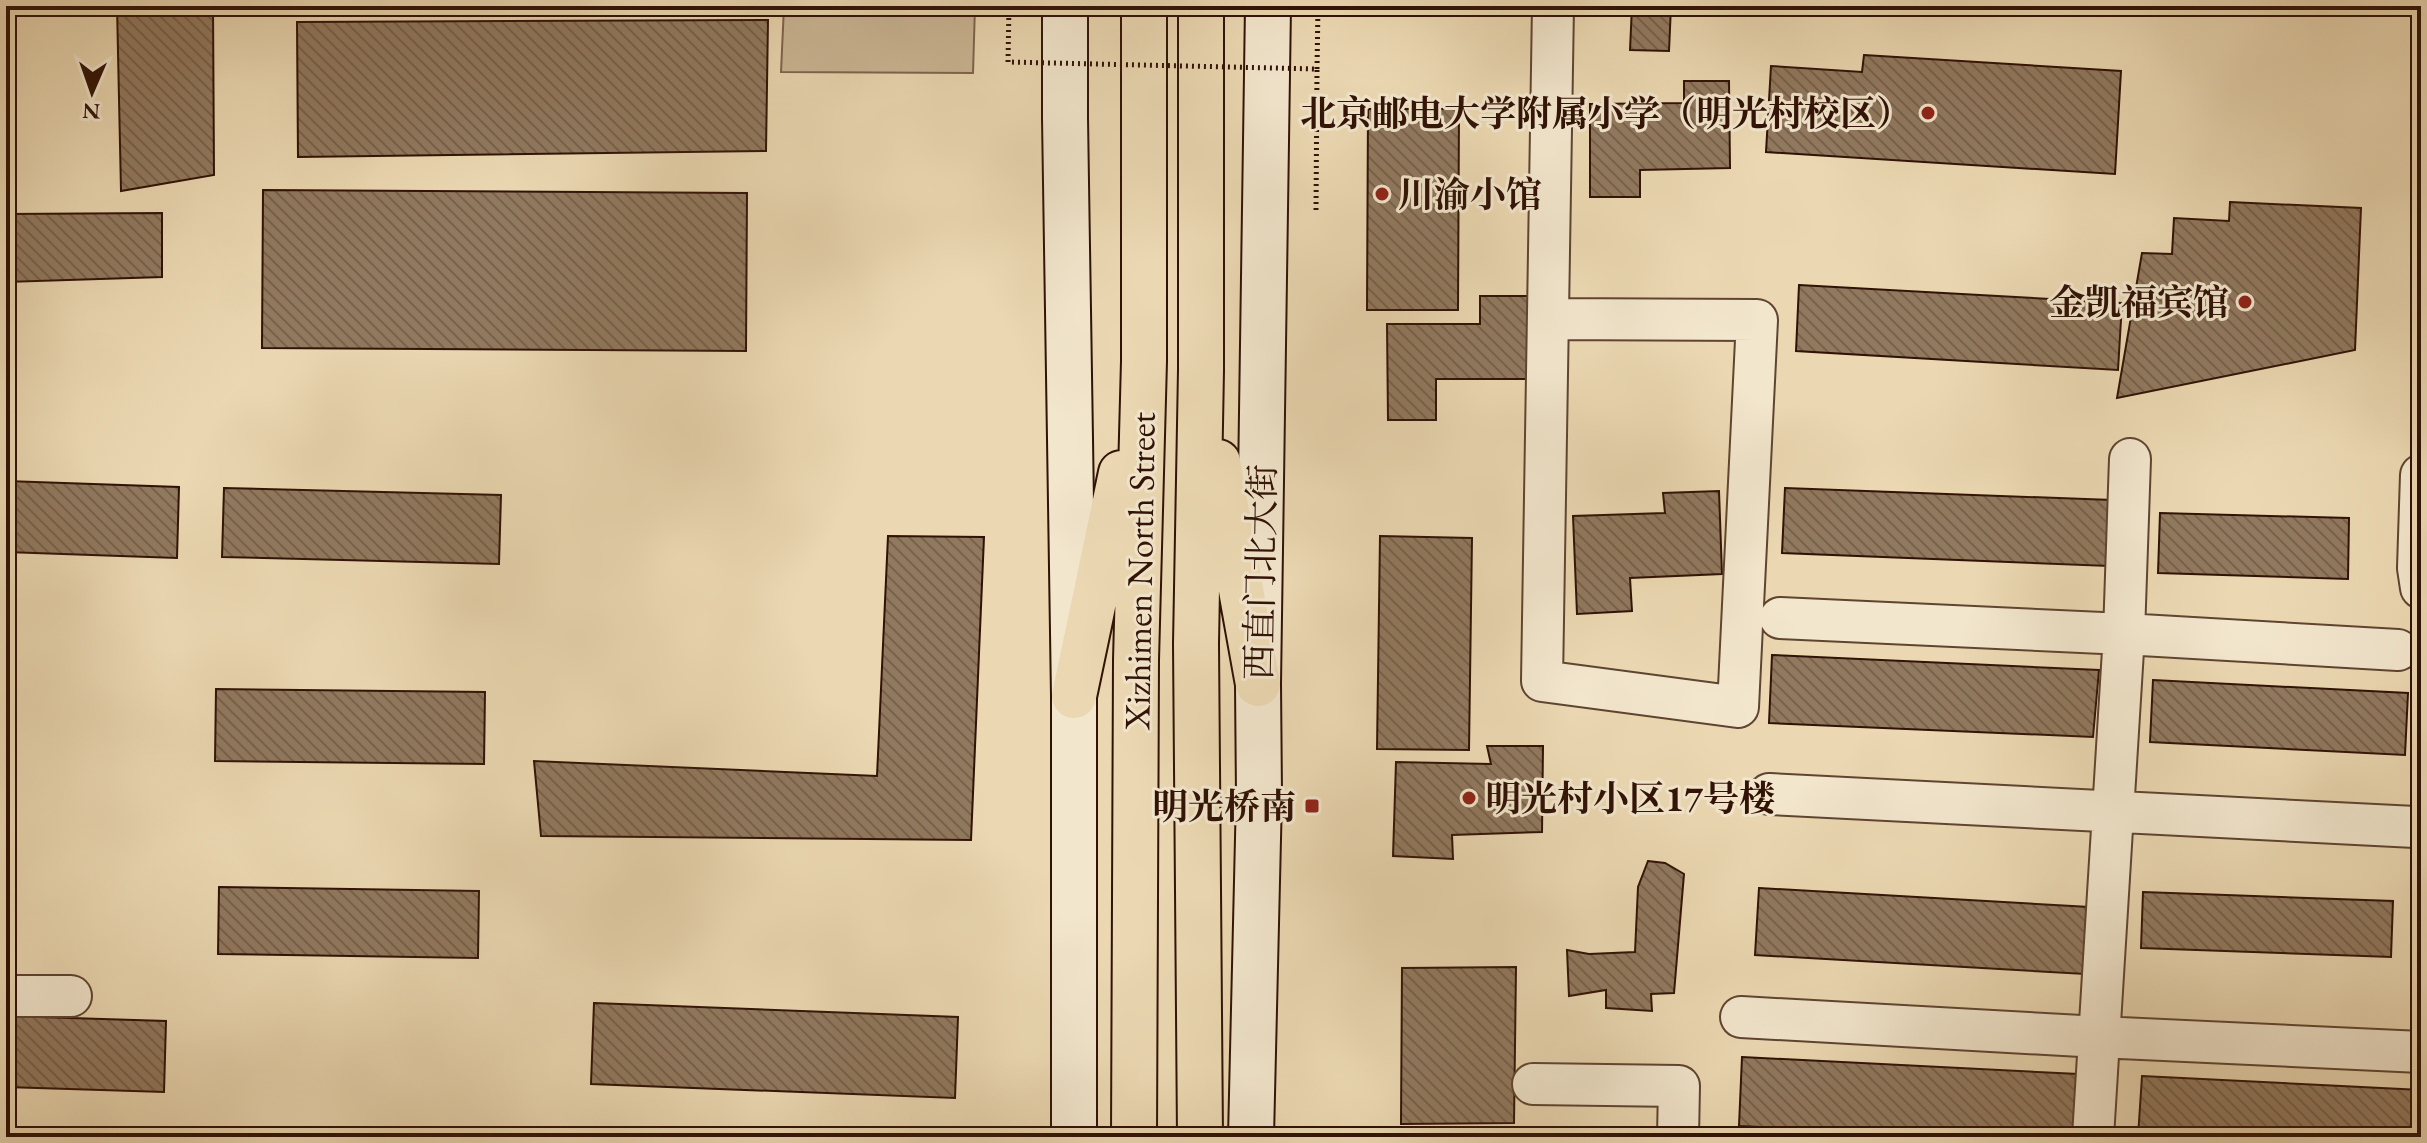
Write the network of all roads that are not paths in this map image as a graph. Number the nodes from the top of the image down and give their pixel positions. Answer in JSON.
{"nodes":[{"id":1,"x":1065,"y":6,"type":"edge"},
{"id":2,"x":1144,"y":6,"type":"edge"},
{"id":3,"x":1201,"y":6,"type":"edge"},
{"id":4,"x":1268,"y":6,"type":"edge"},
{"id":5,"x":1553,"y":6,"type":"edge"},
{"id":6,"x":1548,"y":319,"type":"junction"},
{"id":7,"x":1144,"y":361,"type":"junction"},
{"id":8,"x":1201,"y":370,"type":"junction"},
{"id":9,"x":2130,"y":459,"type":"dead end"},
{"id":10,"x":2421,"y":475,"type":"edge"},
{"id":11,"x":2421,"y":588,"type":"edge"},
{"id":12,"x":1780,"y":618,"type":"dead end"},
{"id":13,"x":2124,"y":634,"type":"junction"},
{"id":14,"x":2398,"y":650,"type":"dead end"},
{"id":15,"x":1258,"y":684,"type":"junction"},
{"id":16,"x":1074,"y":696,"type":"junction"},
{"id":17,"x":1769,"y":794,"type":"dead end"},
{"id":18,"x":2112,"y":811,"type":"junction"},
{"id":19,"x":2415,"y":827,"type":"dead end"},
{"id":20,"x":6,"y":996,"type":"edge"},
{"id":21,"x":71,"y":996,"type":"dead end"},
{"id":22,"x":1741,"y":1017,"type":"dead end"},
{"id":23,"x":2099,"y":1037,"type":"junction"},
{"id":24,"x":2421,"y":1052,"type":"edge"},
{"id":25,"x":1533,"y":1084,"type":"dead end"},
{"id":26,"x":1074,"y":1137,"type":"edge"},
{"id":27,"x":1134,"y":1137,"type":"edge"},
{"id":28,"x":1200,"y":1137,"type":"edge"},
{"id":29,"x":1251,"y":1137,"type":"edge"},
{"id":30,"x":1678,"y":1137,"type":"edge"},
{"id":31,"x":2093,"y":1137,"type":"edge"}],
"edges":[{"from":1,"to":16,"type":"street"},
{"from":2,"to":7,"type":"highway","name":"Xizhimen North Street"},
{"from":3,"to":8,"type":"highway","name":"Xizhimen North Street"},
{"from":4,"to":15,"type":"street","name":"西直门北大街"},
{"from":5,"to":6,"type":"street"},
{"from":6,"to":6,"type":"street"},
{"from":7,"to":16,"type":"highway"},
{"from":7,"to":27,"type":"highway","name":"Xizhimen North Street"},
{"from":8,"to":15,"type":"highway"},
{"from":8,"to":28,"type":"highway","name":"Xizhimen North Street"},
{"from":9,"to":13,"type":"street"},
{"from":10,"to":11,"type":"street"},
{"from":12,"to":13,"type":"street"},
{"from":13,"to":14,"type":"street"},
{"from":13,"to":18,"type":"street"},
{"from":15,"to":29,"type":"street","name":"西直门北大街"},
{"from":16,"to":26,"type":"street"},
{"from":17,"to":18,"type":"street"},
{"from":18,"to":19,"type":"street"},
{"from":18,"to":23,"type":"street"},
{"from":20,"to":21,"type":"street"},
{"from":22,"to":23,"type":"street"},
{"from":23,"to":24,"type":"street"},
{"from":23,"to":31,"type":"street"},
{"from":25,"to":30,"type":"street"}]}
